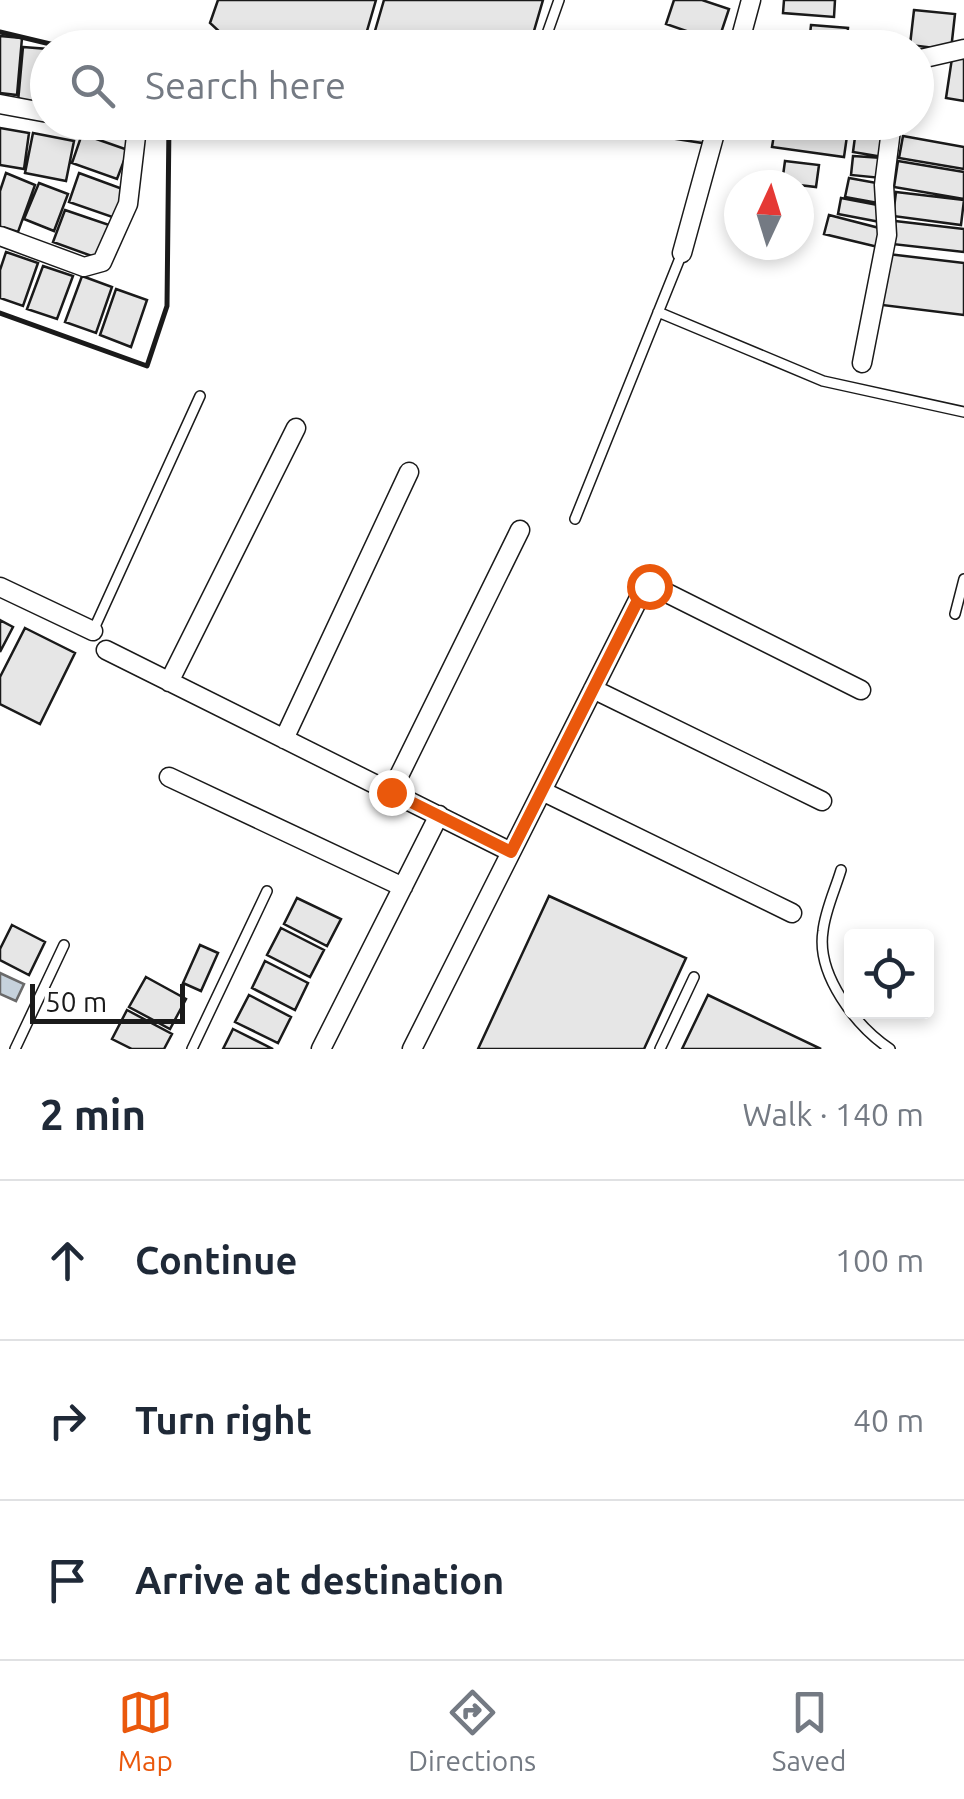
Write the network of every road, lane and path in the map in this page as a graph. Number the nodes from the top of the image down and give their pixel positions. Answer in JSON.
{"nodes":[{"id":1,"x":560,"y":0,"type":"edge"},
{"id":2,"x":751,"y":0,"type":"edge"},
{"id":3,"x":549,"y":30,"type":"edge"},
{"id":4,"x":743,"y":30,"type":"edge"},
{"id":5,"x":964,"y":49,"type":"edge"},
{"id":6,"x":934,"y":56,"type":"edge"},
{"id":7,"x":0,"y":104,"type":"edge"},
{"id":8,"x":30,"y":110,"type":"edge"},
{"id":9,"x":136,"y":140,"type":"edge"},
{"id":10,"x":713,"y":140,"type":"edge"},
{"id":11,"x":890,"y":140,"type":"edge"},
{"id":12,"x":0,"y":236,"type":"edge"},
{"id":13,"x":682,"y":253,"type":"joint"},
{"id":14,"x":658,"y":312,"type":"junction"},
{"id":15,"x":862,"y":362,"type":"dead end"},
{"id":16,"x":200,"y":396,"type":"dead end"},
{"id":17,"x":964,"y":412,"type":"edge"},
{"id":18,"x":296,"y":428,"type":"dead end"},
{"id":19,"x":409,"y":472,"type":"dead end"},
{"id":20,"x":575,"y":519,"type":"dead end"},
{"id":21,"x":520,"y":530,"type":"dead end"},
{"id":22,"x":964,"y":578,"type":"edge"},
{"id":23,"x":0,"y":587,"type":"edge"},
{"id":24,"x":954,"y":614,"type":"dead end"},
{"id":25,"x":93,"y":632,"type":"joint"},
{"id":26,"x":106,"y":650,"type":"dead end"},
{"id":27,"x":169,"y":682,"type":"junction"},
{"id":28,"x":593,"y":689,"type":"junction"},
{"id":29,"x":861,"y":690,"type":"dead end"},
{"id":30,"x":284,"y":739,"type":"junction"},
{"id":31,"x":168,"y":777,"type":"dead end"},
{"id":32,"x":542,"y":791,"type":"junction"},
{"id":33,"x":391,"y":792,"type":"junction"},
{"id":34,"x":822,"y":801,"type":"dead end"},
{"id":35,"x":439,"y":815,"type":"junction"},
{"id":36,"x":511,"y":852,"type":"junction"},
{"id":37,"x":841,"y":870,"type":"dead end"},
{"id":38,"x":403,"y":887,"type":"junction"},
{"id":39,"x":267,"y":891,"type":"dead end"},
{"id":40,"x":792,"y":914,"type":"dead end"},
{"id":41,"x":64,"y":945,"type":"dead end"},
{"id":42,"x":694,"y":977,"type":"dead end"},
{"id":43,"x":15,"y":1049,"type":"edge"},
{"id":44,"x":192,"y":1049,"type":"edge"},
{"id":45,"x":322,"y":1049,"type":"edge"},
{"id":46,"x":412,"y":1049,"type":"edge"},
{"id":47,"x":660,"y":1049,"type":"edge"},
{"id":48,"x":890,"y":1049,"type":"edge"}],
"edges":[{"from":1,"to":3,"type":"lane"},
{"from":2,"to":4,"type":"street"},
{"from":5,"to":6,"type":"street"},
{"from":7,"to":8,"type":"street"},
{"from":9,"to":12,"type":"street"},
{"from":10,"to":13,"type":"street"},
{"from":11,"to":15,"type":"street"},
{"from":13,"to":14,"type":"lane"},
{"from":14,"to":17,"type":"lane"},
{"from":14,"to":20,"type":"lane"},
{"from":16,"to":25,"type":"lane"},
{"from":18,"to":27,"type":"street"},
{"from":19,"to":30,"type":"street"},
{"from":21,"to":33,"type":"street"},
{"from":22,"to":24,"type":"lane"},
{"from":23,"to":25,"type":"street"},
{"from":26,"to":27,"type":"street"},
{"from":27,"to":30,"type":"street"},
{"from":28,"to":29,"type":"street"},
{"from":28,"to":32,"type":"street"},
{"from":28,"to":34,"type":"street"},
{"from":30,"to":33,"type":"street"},
{"from":31,"to":38,"type":"street"},
{"from":32,"to":36,"type":"street"},
{"from":32,"to":40,"type":"street"},
{"from":33,"to":35,"type":"street"},
{"from":35,"to":36,"type":"street"},
{"from":35,"to":38,"type":"street"},
{"from":36,"to":46,"type":"street"},
{"from":37,"to":48,"type":"lane"},
{"from":38,"to":45,"type":"street"},
{"from":39,"to":44,"type":"lane"},
{"from":41,"to":43,"type":"lane"},
{"from":42,"to":47,"type":"lane"}]}
